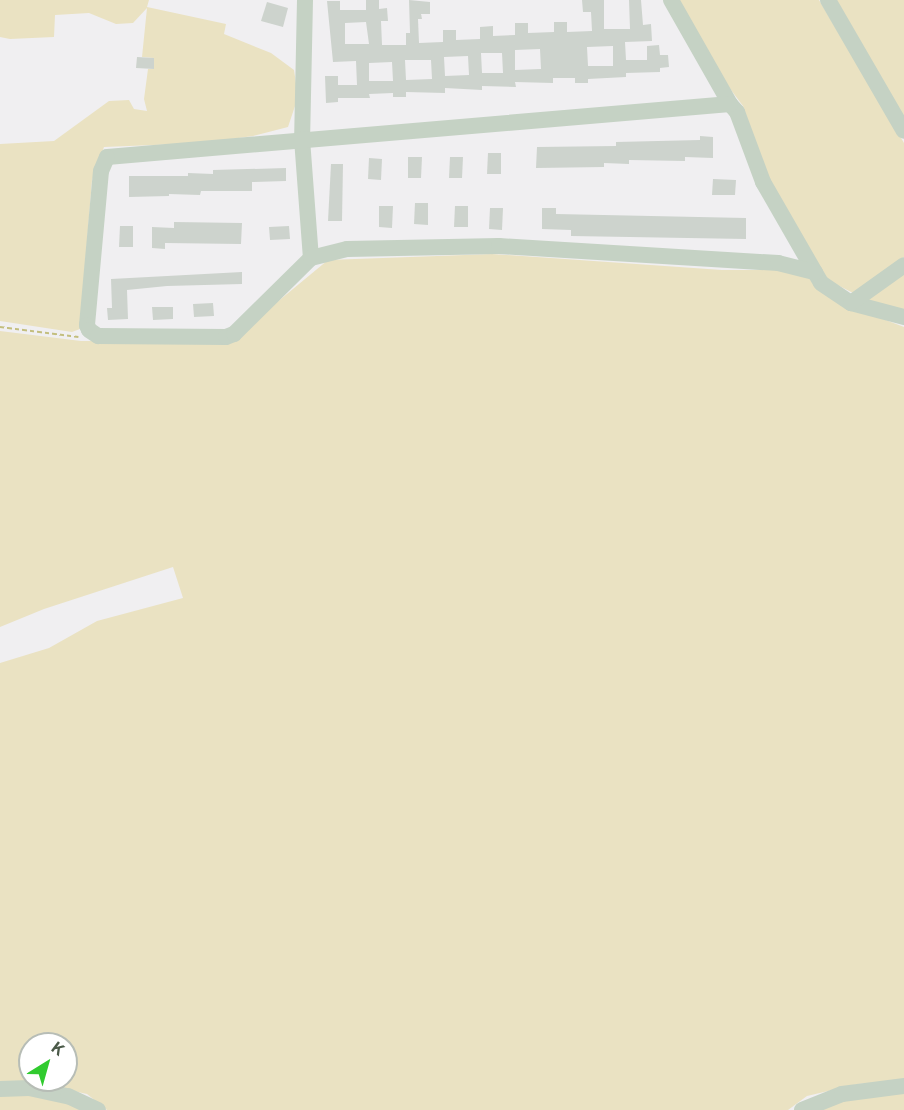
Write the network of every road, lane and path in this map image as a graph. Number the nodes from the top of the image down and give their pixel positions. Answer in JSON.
{"nodes":[{"id":1,"x":305,"y":0,"type":"edge"},
{"id":2,"x":671,"y":0,"type":"edge"},
{"id":3,"x":828,"y":0,"type":"edge"},
{"id":4,"x":730,"y":104,"type":"junction"},
{"id":5,"x":904,"y":131,"type":"edge"},
{"id":6,"x":302,"y":140,"type":"junction"},
{"id":7,"x":311,"y":258,"type":"junction"},
{"id":8,"x":904,"y":265,"type":"edge"},
{"id":9,"x":815,"y":273,"type":"junction"},
{"id":10,"x":851,"y":303,"type":"junction"},
{"id":11,"x":904,"y":317,"type":"edge"},
{"id":12,"x":0,"y":327,"type":"edge"},
{"id":13,"x":98,"y":336,"type":"junction"},
{"id":14,"x":904,"y":1086,"type":"edge"},
{"id":15,"x":0,"y":1089,"type":"edge"},
{"id":16,"x":98,"y":1110,"type":"edge"},
{"id":17,"x":802,"y":1110,"type":"edge"}],
"edges":[{"from":1,"to":6,"type":"street"},
{"from":2,"to":4,"type":"street"},
{"from":3,"to":5,"type":"street"},
{"from":4,"to":6,"type":"street"},
{"from":4,"to":9,"type":"street"},
{"from":6,"to":7,"type":"street"},
{"from":6,"to":13,"type":"street"},
{"from":7,"to":9,"type":"street"},
{"from":7,"to":13,"type":"street"},
{"from":8,"to":10,"type":"street"},
{"from":9,"to":10,"type":"street"},
{"from":10,"to":11,"type":"street"},
{"from":12,"to":13,"type":"path"},
{"from":14,"to":17,"type":"street"},
{"from":15,"to":16,"type":"street"}]}
